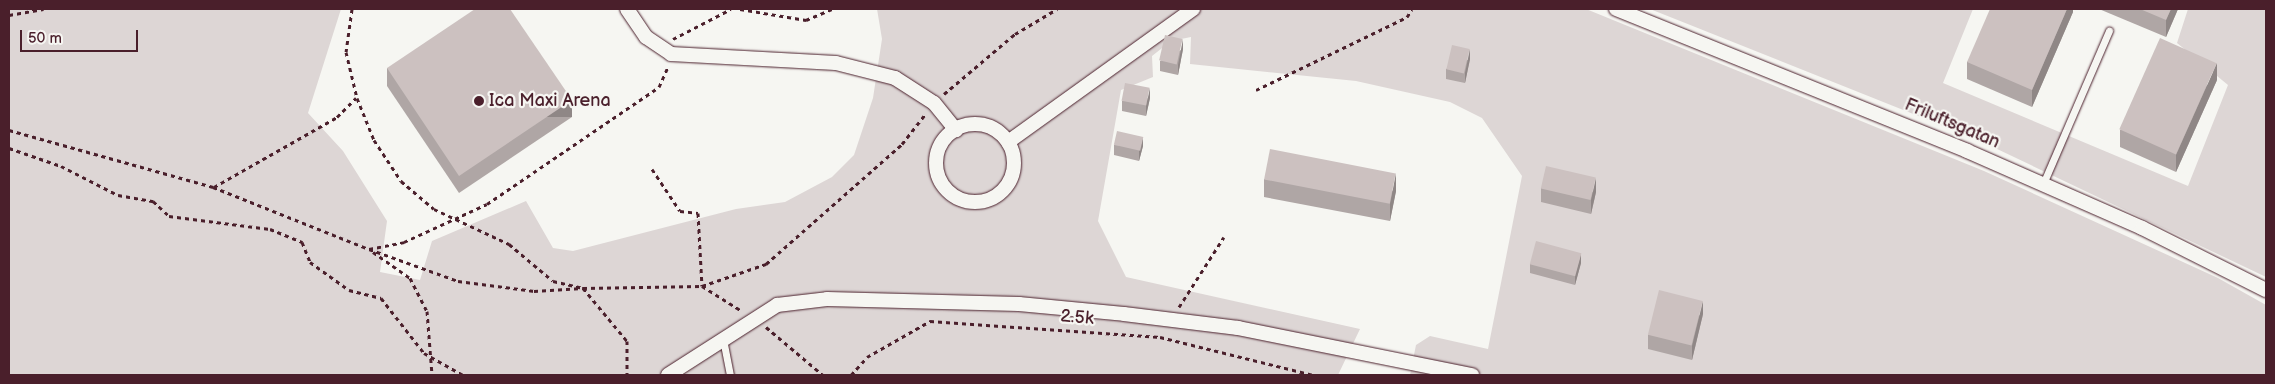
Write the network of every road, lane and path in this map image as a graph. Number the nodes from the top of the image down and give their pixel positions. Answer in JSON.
{"nodes":[{"id":1,"x":43,"y":9,"type":"edge"},
{"id":2,"x":352,"y":9,"type":"edge"},
{"id":3,"x":627,"y":9,"type":"edge"},
{"id":4,"x":731,"y":9,"type":"edge"},
{"id":5,"x":740,"y":9,"type":"edge"},
{"id":6,"x":832,"y":9,"type":"edge"},
{"id":7,"x":1057,"y":9,"type":"edge"},
{"id":8,"x":1193,"y":9,"type":"edge"},
{"id":9,"x":1412,"y":9,"type":"edge"},
{"id":10,"x":1616,"y":9,"type":"edge"},
{"id":11,"x":9,"y":15,"type":"edge"},
{"id":12,"x":2109,"y":31,"type":"dead end"},
{"id":13,"x":656,"y":47,"type":"junction"},
{"id":14,"x":671,"y":54,"type":"junction"},
{"id":15,"x":1256,"y":90,"type":"dead end"},
{"id":16,"x":356,"y":98,"type":"junction"},
{"id":17,"x":934,"y":102,"type":"junction"},
{"id":18,"x":9,"y":130,"type":"edge"},
{"id":19,"x":956,"y":130,"type":"junction"},
{"id":20,"x":1008,"y":142,"type":"junction"},
{"id":21,"x":9,"y":148,"type":"edge"},
{"id":22,"x":652,"y":169,"type":"dead end"},
{"id":23,"x":2043,"y":184,"type":"junction"},
{"id":24,"x":213,"y":187,"type":"junction"},
{"id":25,"x":456,"y":221,"type":"junction"},
{"id":26,"x":1224,"y":237,"type":"dead end"},
{"id":27,"x":369,"y":249,"type":"junction"},
{"id":28,"x":702,"y":286,"type":"junction"},
{"id":29,"x":583,"y":288,"type":"junction"},
{"id":30,"x":2266,"y":290,"type":"edge"},
{"id":31,"x":755,"y":318,"type":"junction"},
{"id":32,"x":1171,"y":320,"type":"junction"},
{"id":33,"x":722,"y":338,"type":"junction"},
{"id":34,"x":431,"y":358,"type":"junction"},
{"id":35,"x":432,"y":375,"type":"edge"},
{"id":36,"x":463,"y":375,"type":"edge"},
{"id":37,"x":628,"y":375,"type":"edge"},
{"id":38,"x":668,"y":375,"type":"edge"},
{"id":39,"x":730,"y":375,"type":"edge"},
{"id":40,"x":823,"y":375,"type":"edge"},
{"id":41,"x":851,"y":375,"type":"edge"},
{"id":42,"x":1314,"y":375,"type":"edge"},
{"id":43,"x":1472,"y":375,"type":"edge"}],
"edges":[{"from":1,"to":11,"type":"path"},
{"from":2,"to":16,"type":"path"},
{"from":3,"to":13,"type":"street"},
{"from":4,"to":13,"type":"path"},
{"from":5,"to":6,"type":"path"},
{"from":7,"to":17,"type":"path"},
{"from":8,"to":20,"type":"street"},
{"from":9,"to":15,"type":"path"},
{"from":10,"to":23,"type":"street","name":"Friluftsgatan"},
{"from":12,"to":23,"type":"lane"},
{"from":13,"to":14,"type":"street"},
{"from":14,"to":17,"type":"street"},
{"from":14,"to":25,"type":"path"},
{"from":16,"to":24,"type":"path"},
{"from":16,"to":25,"type":"path"},
{"from":17,"to":19,"type":"street"},
{"from":17,"to":28,"type":"path"},
{"from":18,"to":24,"type":"path"},
{"from":19,"to":20,"type":"street"},
{"from":19,"to":20,"type":"street"},
{"from":21,"to":34,"type":"path"},
{"from":22,"to":28,"type":"path"},
{"from":23,"to":30,"type":"street","name":"Friluftsgatan"},
{"from":24,"to":27,"type":"path"},
{"from":25,"to":27,"type":"path"},
{"from":25,"to":29,"type":"path"},
{"from":26,"to":32,"type":"path"},
{"from":27,"to":29,"type":"path"},
{"from":27,"to":34,"type":"path"},
{"from":28,"to":29,"type":"path"},
{"from":28,"to":31,"type":"path"},
{"from":29,"to":37,"type":"path"},
{"from":31,"to":32,"type":"street"},
{"from":31,"to":33,"type":"street"},
{"from":31,"to":40,"type":"path"},
{"from":32,"to":43,"type":"street"},
{"from":33,"to":38,"type":"street"},
{"from":33,"to":39,"type":"lane"},
{"from":34,"to":35,"type":"path"},
{"from":34,"to":36,"type":"path"},
{"from":41,"to":42,"type":"path","name":"2.5k"}]}
